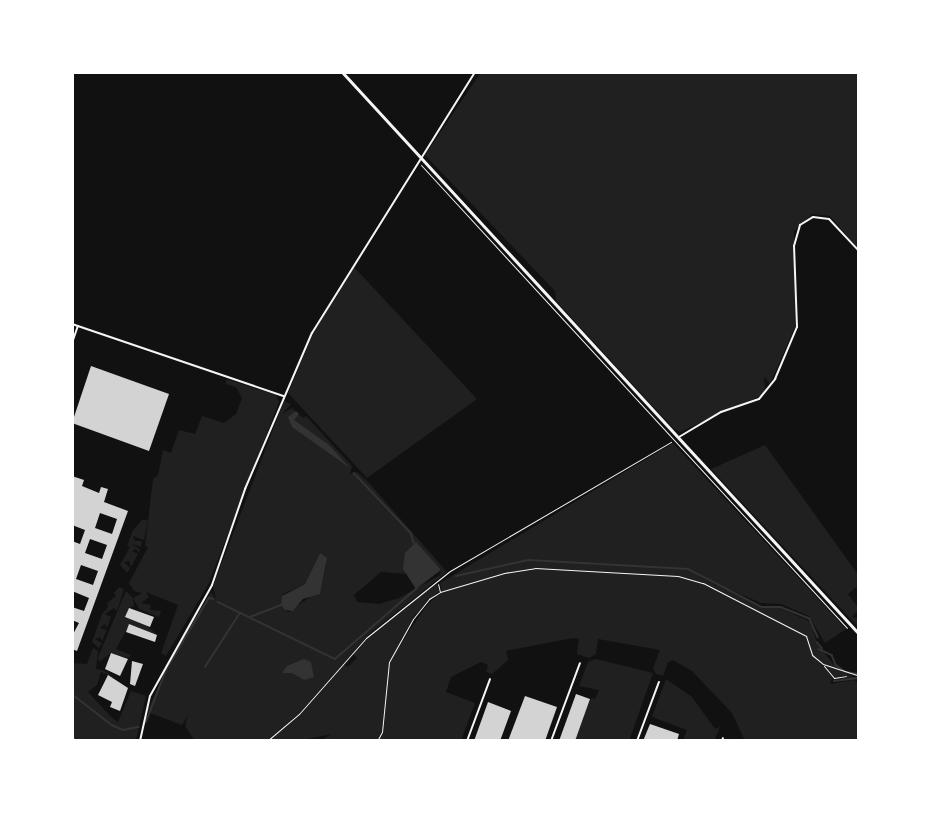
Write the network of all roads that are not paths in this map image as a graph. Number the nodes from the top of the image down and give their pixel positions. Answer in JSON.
{"nodes":[{"id":1,"x":342,"y":72,"type":"edge"},
{"id":2,"x":475,"y":72,"type":"edge"},
{"id":3,"x":419,"y":158,"type":"junction"},
{"id":4,"x":859,"y":251,"type":"edge"},
{"id":5,"x":72,"y":324,"type":"edge"},
{"id":6,"x":78,"y":326,"type":"junction"},
{"id":7,"x":72,"y":343,"type":"edge"},
{"id":8,"x":284,"y":396,"type":"junction"},
{"id":9,"x":679,"y":437,"type":"junction"},
{"id":10,"x":859,"y":634,"type":"edge"},
{"id":11,"x":580,"y":663,"type":"dead end"},
{"id":12,"x":490,"y":679,"type":"dead end"},
{"id":13,"x":659,"y":682,"type":"dead end"},
{"id":14,"x":72,"y":738,"type":"edge"},
{"id":15,"x":80,"y":741,"type":"edge"},
{"id":16,"x":140,"y":741,"type":"edge"},
{"id":17,"x":467,"y":741,"type":"edge"},
{"id":18,"x":551,"y":741,"type":"edge"},
{"id":19,"x":637,"y":741,"type":"edge"}],
"edges":[{"from":1,"to":3,"type":"street"},
{"from":2,"to":3,"type":"street"},
{"from":3,"to":8,"type":"street"},
{"from":3,"to":9,"type":"street"},
{"from":4,"to":9,"type":"street"},
{"from":5,"to":6,"type":"street"},
{"from":6,"to":7,"type":"street"},
{"from":6,"to":8,"type":"street"},
{"from":8,"to":16,"type":"street"},
{"from":9,"to":10,"type":"street"},
{"from":11,"to":18,"type":"street"},
{"from":12,"to":17,"type":"street"},
{"from":13,"to":19,"type":"street"},
{"from":14,"to":15,"type":"lane"}]}
